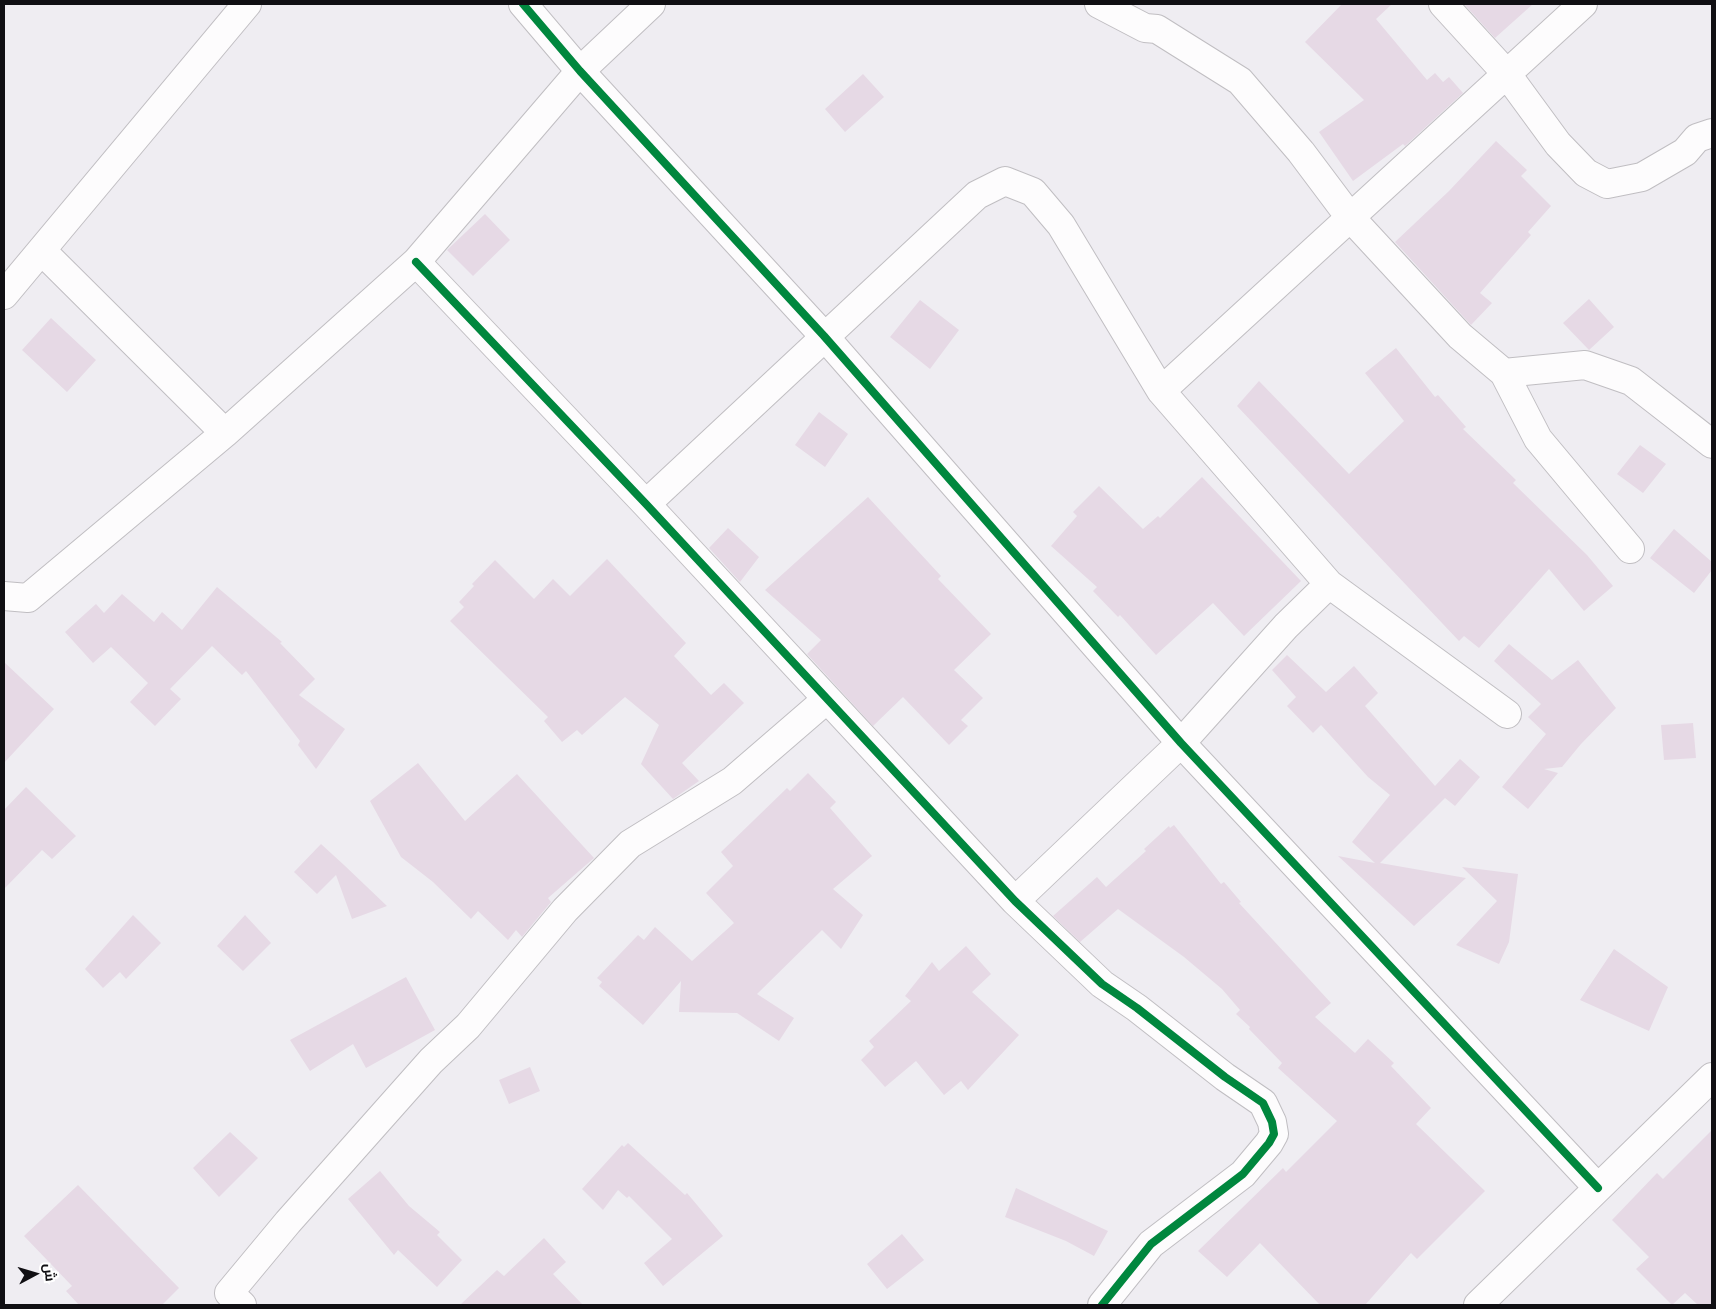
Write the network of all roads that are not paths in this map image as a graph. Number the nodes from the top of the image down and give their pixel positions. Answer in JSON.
{"nodes":[{"id":1,"x":247,"y":4,"type":"edge"},
{"id":2,"x":523,"y":4,"type":"edge"},
{"id":3,"x":651,"y":4,"type":"edge"},
{"id":4,"x":1099,"y":4,"type":"edge"},
{"id":5,"x":1443,"y":4,"type":"edge"},
{"id":6,"x":1583,"y":4,"type":"edge"},
{"id":7,"x":580,"y":71,"type":"junction"},
{"id":8,"x":1506,"y":74,"type":"junction"},
{"id":9,"x":1712,"y":134,"type":"edge"},
{"id":10,"x":1349,"y":216,"type":"junction"},
{"id":11,"x":42,"y":251,"type":"junction"},
{"id":12,"x":416,"y":262,"type":"junction"},
{"id":13,"x":4,"y":295,"type":"edge"},
{"id":14,"x":824,"y":336,"type":"junction"},
{"id":15,"x":1504,"y":373,"type":"junction"},
{"id":16,"x":1161,"y":391,"type":"junction"},
{"id":17,"x":225,"y":433,"type":"junction"},
{"id":18,"x":1712,"y":444,"type":"edge"},
{"id":19,"x":646,"y":504,"type":"junction"},
{"id":20,"x":1630,"y":549,"type":"dead end"},
{"id":21,"x":1330,"y":584,"type":"junction"},
{"id":22,"x":4,"y":596,"type":"edge"},
{"id":23,"x":827,"y":699,"type":"junction"},
{"id":24,"x":1507,"y":714,"type":"dead end"},
{"id":25,"x":1181,"y":743,"type":"junction"},
{"id":26,"x":1015,"y":902,"type":"junction"},
{"id":27,"x":1712,"y":1077,"type":"edge"},
{"id":28,"x":1598,"y":1188,"type":"junction"},
{"id":29,"x":242,"y":1305,"type":"edge"},
{"id":30,"x":1102,"y":1305,"type":"edge"},
{"id":31,"x":1478,"y":1305,"type":"edge"}],
"edges":[{"from":1,"to":11,"type":"street"},
{"from":2,"to":7,"type":"street"},
{"from":3,"to":7,"type":"street"},
{"from":4,"to":10,"type":"street"},
{"from":5,"to":8,"type":"street"},
{"from":6,"to":8,"type":"street"},
{"from":7,"to":12,"type":"street"},
{"from":7,"to":14,"type":"street"},
{"from":8,"to":9,"type":"street"},
{"from":8,"to":10,"type":"street"},
{"from":10,"to":15,"type":"street"},
{"from":10,"to":16,"type":"street"},
{"from":11,"to":13,"type":"street"},
{"from":11,"to":17,"type":"street"},
{"from":12,"to":17,"type":"street"},
{"from":12,"to":19,"type":"street"},
{"from":14,"to":16,"type":"street"},
{"from":14,"to":19,"type":"street"},
{"from":14,"to":25,"type":"street"},
{"from":15,"to":18,"type":"street"},
{"from":15,"to":20,"type":"street"},
{"from":16,"to":21,"type":"street"},
{"from":17,"to":22,"type":"street"},
{"from":19,"to":23,"type":"street"},
{"from":21,"to":24,"type":"street"},
{"from":21,"to":25,"type":"street"},
{"from":23,"to":26,"type":"street"},
{"from":23,"to":29,"type":"street"},
{"from":25,"to":26,"type":"street"},
{"from":25,"to":28,"type":"street"},
{"from":26,"to":30,"type":"street"},
{"from":27,"to":28,"type":"street"},
{"from":28,"to":31,"type":"street"}]}
